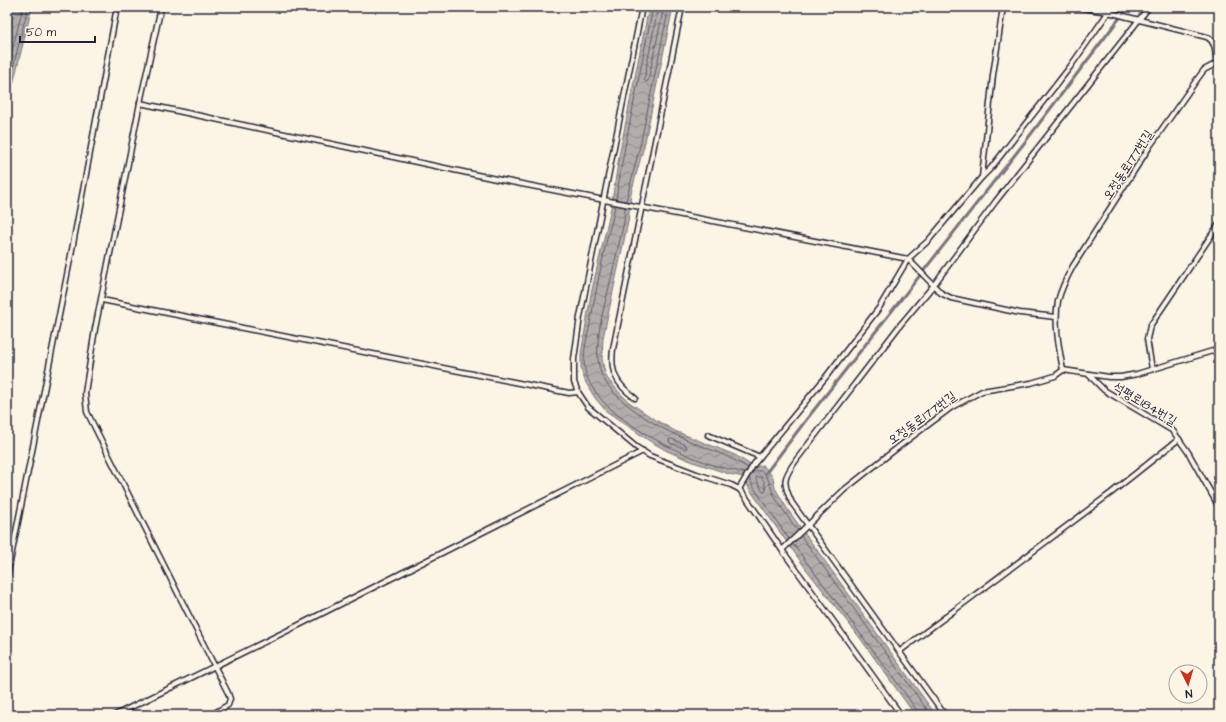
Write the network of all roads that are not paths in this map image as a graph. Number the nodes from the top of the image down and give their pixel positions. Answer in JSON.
{"nodes":[{"id":1,"x":117,"y":7,"type":"edge"},
{"id":2,"x":161,"y":7,"type":"edge"},
{"id":3,"x":642,"y":7,"type":"edge"},
{"id":4,"x":682,"y":7,"type":"edge"},
{"id":5,"x":1003,"y":7,"type":"edge"},
{"id":6,"x":1077,"y":7,"type":"edge"},
{"id":7,"x":1112,"y":7,"type":"edge"},
{"id":8,"x":1149,"y":7,"type":"edge"},
{"id":9,"x":1110,"y":13,"type":"junction"},
{"id":10,"x":1137,"y":20,"type":"junction"},
{"id":11,"x":1218,"y":63,"type":"edge"},
{"id":12,"x":140,"y":103,"type":"junction"},
{"id":13,"x":982,"y":177,"type":"junction"},
{"id":14,"x":606,"y":201,"type":"junction"},
{"id":15,"x":641,"y":207,"type":"junction"},
{"id":16,"x":1219,"y":224,"type":"edge"},
{"id":17,"x":908,"y":260,"type":"junction"},
{"id":18,"x":931,"y":284,"type":"junction"},
{"id":19,"x":102,"y":300,"type":"junction"},
{"id":20,"x":1056,"y":317,"type":"junction"},
{"id":21,"x":1219,"y":349,"type":"edge"},
{"id":22,"x":1152,"y":369,"type":"junction"},
{"id":23,"x":1063,"y":370,"type":"junction"},
{"id":24,"x":1089,"y":375,"type":"junction"},
{"id":25,"x":578,"y":392,"type":"junction"},
{"id":26,"x":635,"y":398,"type":"dead end"},
{"id":27,"x":708,"y":435,"type":"dead end"},
{"id":28,"x":1179,"y":438,"type":"junction"},
{"id":29,"x":643,"y":451,"type":"junction"},
{"id":30,"x":760,"y":457,"type":"junction"},
{"id":31,"x":740,"y":487,"type":"junction"},
{"id":32,"x":1219,"y":507,"type":"edge"},
{"id":33,"x":807,"y":527,"type":"junction"},
{"id":34,"x":784,"y":549,"type":"junction"},
{"id":35,"x":7,"y":577,"type":"edge"},
{"id":36,"x":900,"y":651,"type":"junction"},
{"id":37,"x":214,"y":666,"type":"junction"},
{"id":38,"x":115,"y":715,"type":"edge"},
{"id":39,"x":211,"y":715,"type":"edge"},
{"id":40,"x":901,"y":715,"type":"edge"},
{"id":41,"x":945,"y":715,"type":"edge"}],
"edges":[{"from":1,"to":35,"type":"lane"},
{"from":2,"to":12,"type":"lane"},
{"from":3,"to":14,"type":"lane"},
{"from":4,"to":15,"type":"lane"},
{"from":5,"to":13,"type":"lane"},
{"from":6,"to":9,"type":"lane","name":"오정동로177번길"},
{"from":7,"to":9,"type":"lane"},
{"from":8,"to":10,"type":"lane"},
{"from":9,"to":10,"type":"lane","name":"오정동로177번길"},
{"from":9,"to":13,"type":"lane"},
{"from":10,"to":11,"type":"lane","name":"오정동로177번길"},
{"from":10,"to":18,"type":"lane"},
{"from":11,"to":20,"type":"lane","name":"오정동로177번길"},
{"from":12,"to":14,"type":"lane"},
{"from":12,"to":19,"type":"lane"},
{"from":13,"to":17,"type":"lane"},
{"from":14,"to":15,"type":"lane"},
{"from":14,"to":25,"type":"lane"},
{"from":15,"to":17,"type":"lane"},
{"from":15,"to":26,"type":"lane"},
{"from":16,"to":22,"type":"lane"},
{"from":17,"to":18,"type":"lane"},
{"from":17,"to":30,"type":"lane"},
{"from":18,"to":20,"type":"lane"},
{"from":18,"to":33,"type":"lane"},
{"from":19,"to":25,"type":"lane"},
{"from":19,"to":37,"type":"lane"},
{"from":20,"to":23,"type":"lane","name":"오정동로177번길"},
{"from":21,"to":22,"type":"lane","name":"석평로184번길"},
{"from":22,"to":24,"type":"lane","name":"석평로184번길"},
{"from":23,"to":24,"type":"lane"},
{"from":23,"to":33,"type":"lane","name":"오정동로177번길"},
{"from":24,"to":28,"type":"lane","name":"석평로184번길"},
{"from":25,"to":29,"type":"lane"},
{"from":27,"to":30,"type":"lane"},
{"from":28,"to":32,"type":"lane","name":"석평로184번길"},
{"from":28,"to":36,"type":"lane"},
{"from":29,"to":31,"type":"lane"},
{"from":29,"to":37,"type":"lane"},
{"from":30,"to":31,"type":"lane"},
{"from":31,"to":34,"type":"lane"},
{"from":33,"to":34,"type":"lane","name":"오정동로177번길"},
{"from":33,"to":36,"type":"lane"},
{"from":34,"to":40,"type":"lane"},
{"from":36,"to":41,"type":"lane"},
{"from":37,"to":38,"type":"lane"},
{"from":37,"to":39,"type":"lane"}]}
